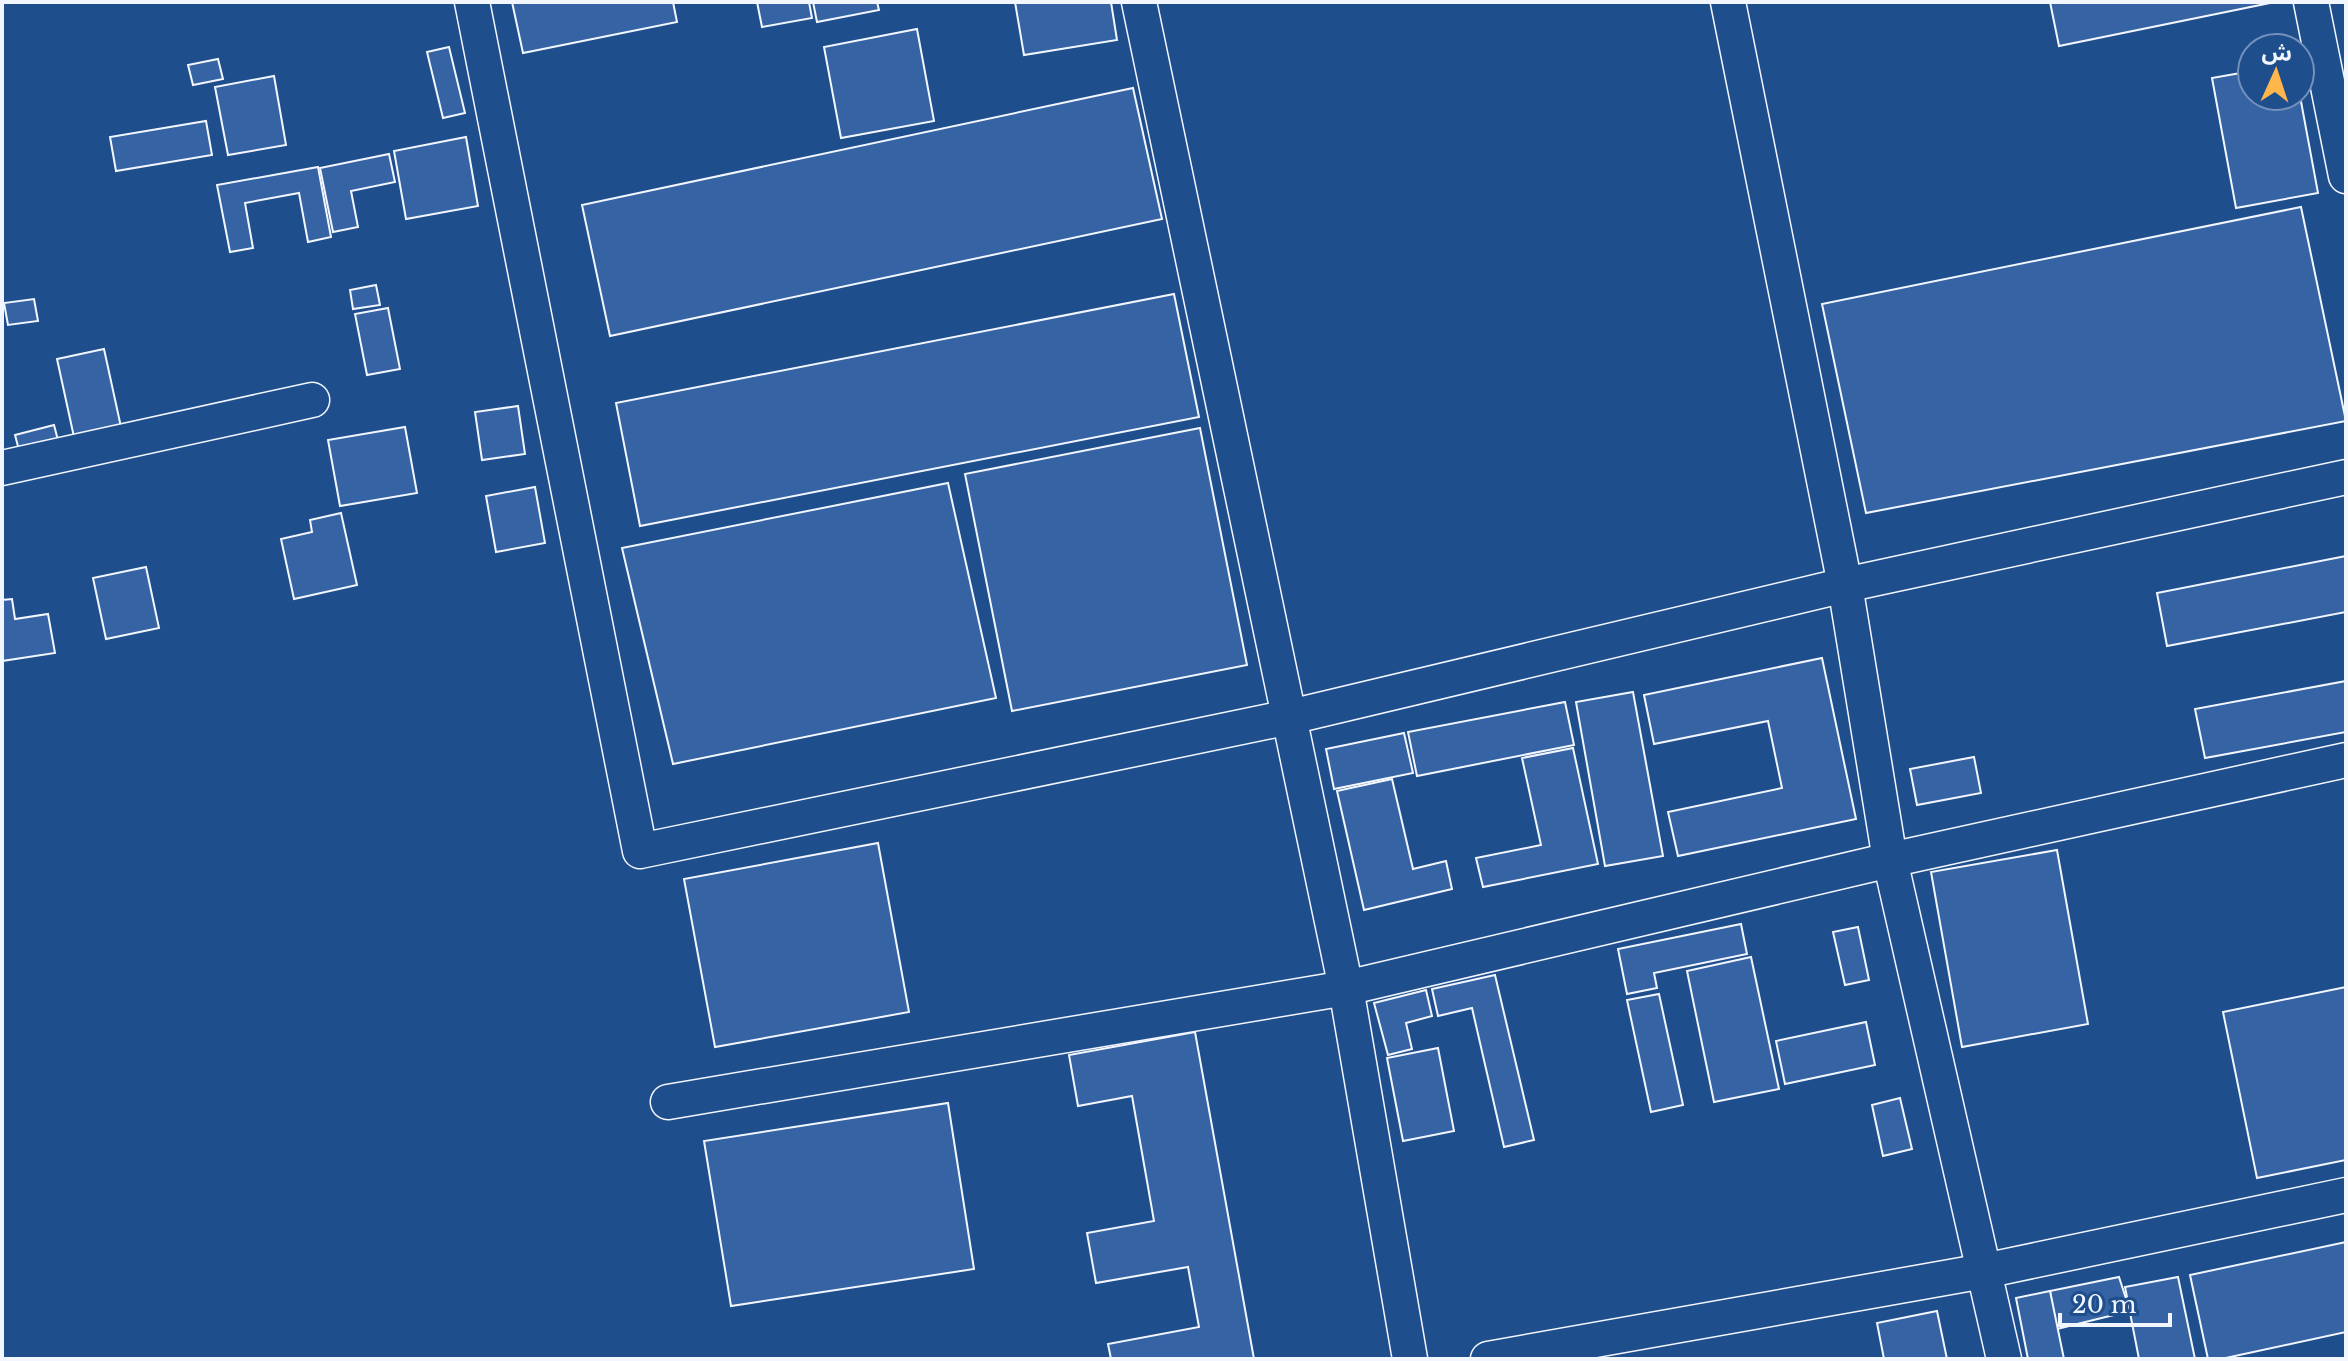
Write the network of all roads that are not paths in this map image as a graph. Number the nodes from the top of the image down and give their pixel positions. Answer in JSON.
{"nodes":[{"id":1,"x":472,"y":2,"type":"edge"},
{"id":2,"x":1139,"y":2,"type":"edge"},
{"id":3,"x":1728,"y":2,"type":"edge"},
{"id":4,"x":2311,"y":2,"type":"edge"},
{"id":5,"x":2346,"y":176,"type":"edge"},
{"id":6,"x":312,"y":400,"type":"dead end"},
{"id":7,"x":2,"y":468,"type":"edge"},
{"id":8,"x":2346,"y":477,"type":"edge"},
{"id":9,"x":1845,"y":585,"type":"junction"},
{"id":10,"x":1290,"y":717,"type":"junction"},
{"id":11,"x":2346,"y":760,"type":"edge"},
{"id":12,"x":1890,"y":860,"type":"junction"},
{"id":13,"x":1346,"y":988,"type":"junction"},
{"id":14,"x":668,"y":1102,"type":"dead end"},
{"id":15,"x":2346,"y":1195,"type":"edge"},
{"id":16,"x":1984,"y":1271,"type":"junction"},
{"id":17,"x":1410,"y":1359,"type":"edge"},
{"id":18,"x":1488,"y":1359,"type":"edge"},
{"id":19,"x":2004,"y":1359,"type":"edge"}],
"edges":[{"from":1,"to":10,"type":"street"},
{"from":2,"to":10,"type":"street"},
{"from":3,"to":9,"type":"street"},
{"from":4,"to":5,"type":"street"},
{"from":6,"to":7,"type":"street"},
{"from":8,"to":9,"type":"street"},
{"from":9,"to":10,"type":"street"},
{"from":9,"to":12,"type":"street"},
{"from":10,"to":13,"type":"street"},
{"from":11,"to":12,"type":"street"},
{"from":12,"to":13,"type":"street"},
{"from":12,"to":16,"type":"street"},
{"from":13,"to":14,"type":"street"},
{"from":13,"to":17,"type":"street"},
{"from":15,"to":16,"type":"street"},
{"from":16,"to":18,"type":"street"},
{"from":16,"to":19,"type":"street"}]}
